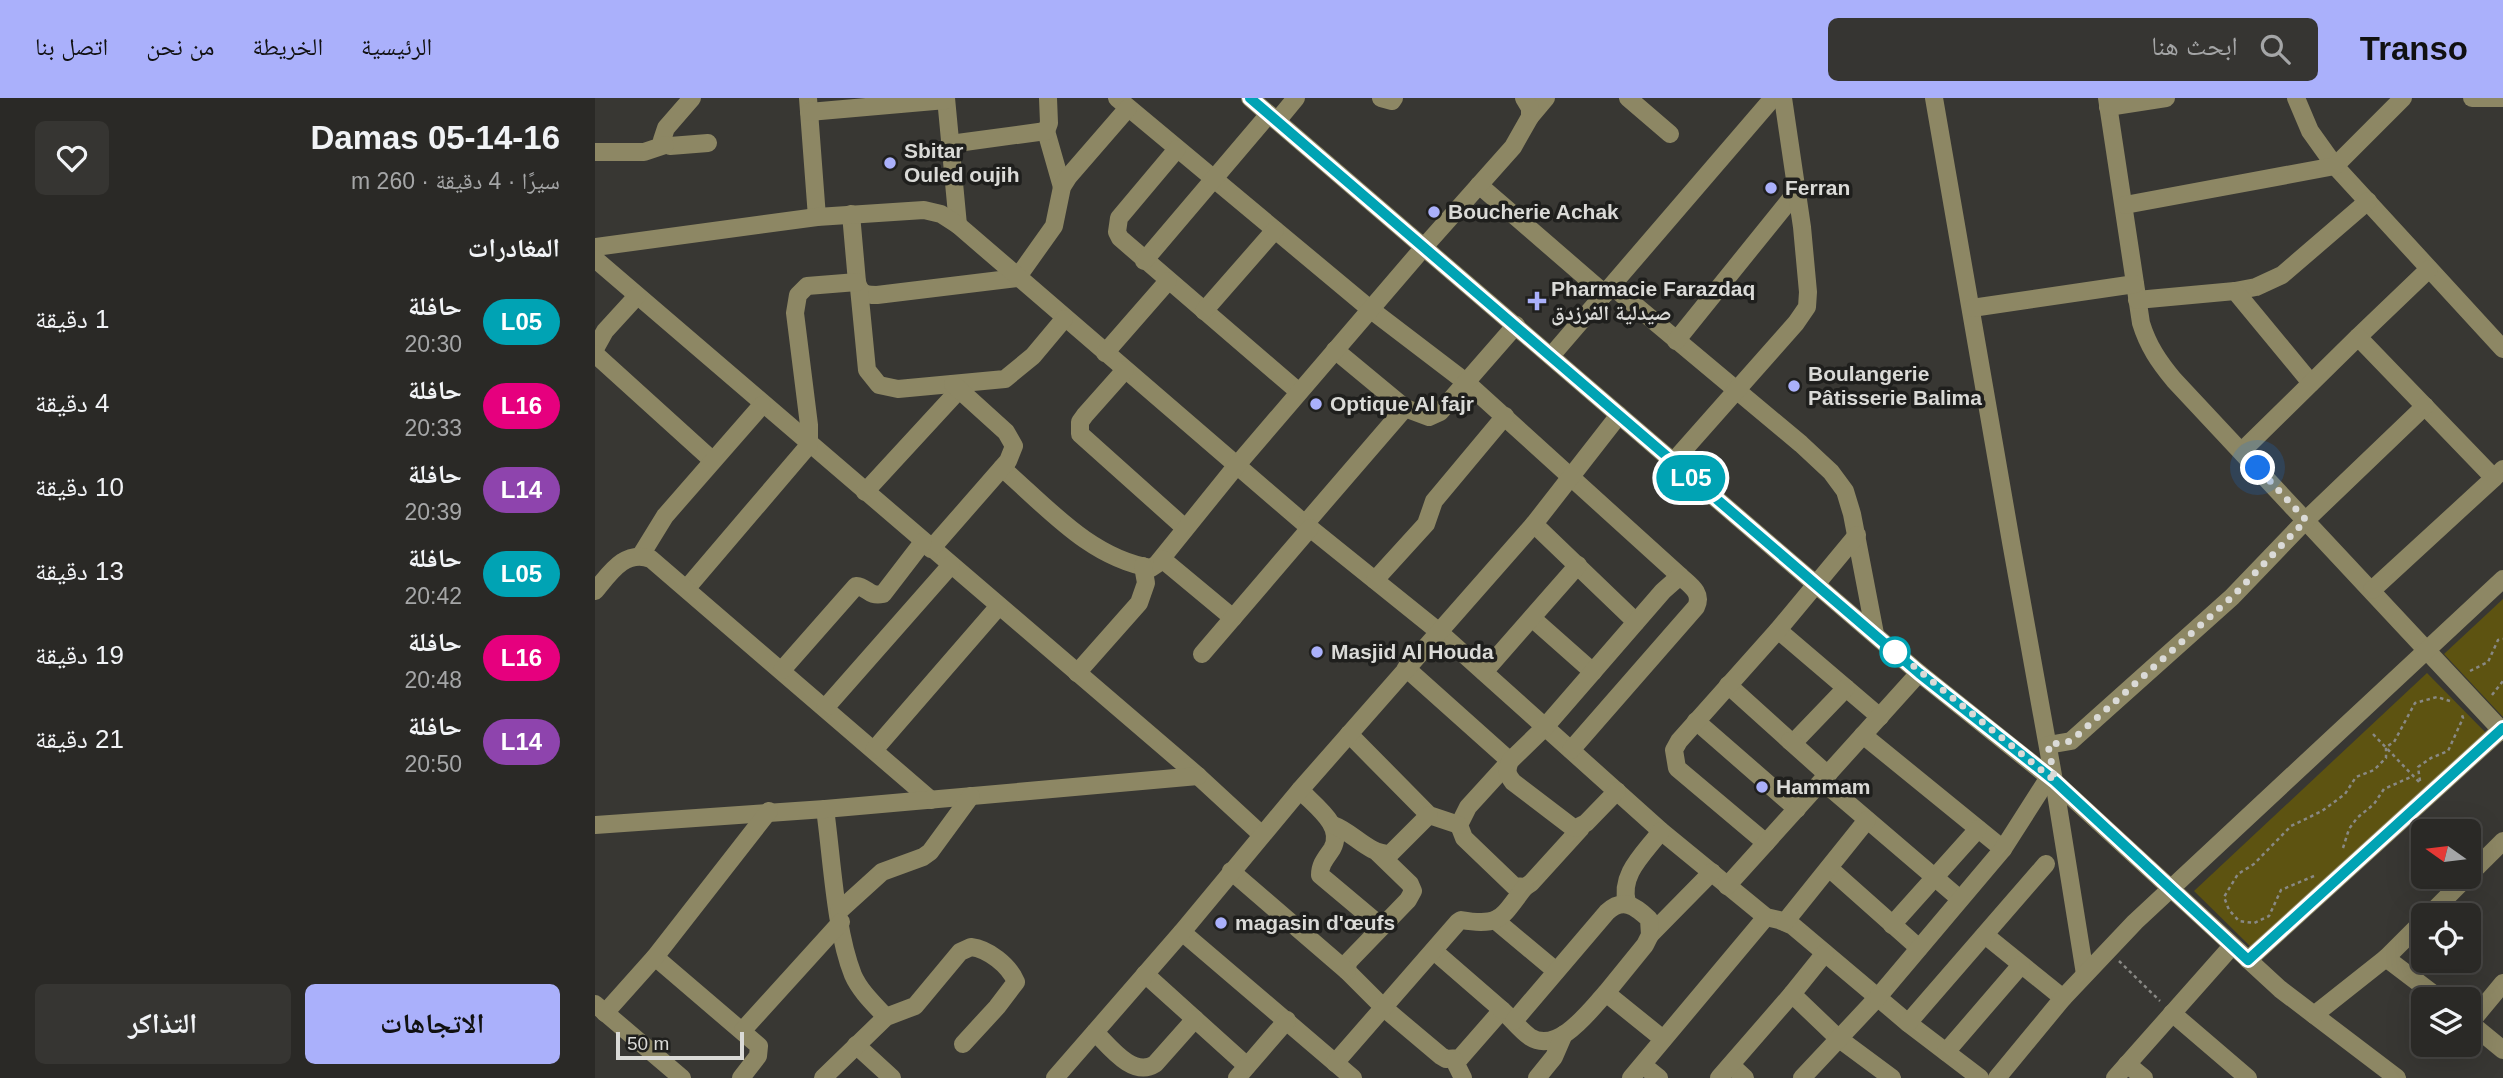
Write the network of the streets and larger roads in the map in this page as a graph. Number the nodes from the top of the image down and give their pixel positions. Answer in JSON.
{"nodes":[{"id":1,"x":692,"y":98,"type":"edge"},
{"id":2,"x":1048,"y":98,"type":"edge"},
{"id":3,"x":1250,"y":98,"type":"edge"},
{"id":4,"x":1296,"y":98,"type":"edge"},
{"id":5,"x":1381,"y":98,"type":"edge"},
{"id":6,"x":1394,"y":98,"type":"edge"},
{"id":7,"x":1524,"y":98,"type":"edge"},
{"id":8,"x":1546,"y":98,"type":"edge"},
{"id":9,"x":1628,"y":98,"type":"edge"},
{"id":10,"x":1773,"y":98,"type":"edge"},
{"id":11,"x":1783,"y":98,"type":"edge"},
{"id":12,"x":1934,"y":98,"type":"edge"},
{"id":13,"x":2166,"y":98,"type":"edge"},
{"id":14,"x":2296,"y":98,"type":"edge"},
{"id":15,"x":2403,"y":98,"type":"edge"},
{"id":16,"x":2473,"y":98,"type":"edge"},
{"id":17,"x":2502,"y":98,"type":"edge"},
{"id":18,"x":946,"y":99,"type":"edge"},
{"id":19,"x":1123,"y":101,"type":"edge"},
{"id":20,"x":2108,"y":102,"type":"edge"},
{"id":21,"x":808,"y":105,"type":"edge"},
{"id":22,"x":1530,"y":117,"type":"junction"},
{"id":23,"x":1273,"y":118,"type":"junction"},
{"id":24,"x":1046,"y":131,"type":"junction"},
{"id":25,"x":1670,"y":134,"type":"dead end"},
{"id":26,"x":708,"y":143,"type":"dead end"},
{"id":27,"x":950,"y":144,"type":"junction"},
{"id":28,"x":665,"y":145,"type":"junction"},
{"id":29,"x":1177,"y":149,"type":"junction"},
{"id":30,"x":595,"y":152,"type":"edge"},
{"id":31,"x":2335,"y":166,"type":"junction"},
{"id":32,"x":1214,"y":179,"type":"junction"},
{"id":33,"x":1479,"y":185,"type":"junction"},
{"id":34,"x":1062,"y":187,"type":"junction"},
{"id":35,"x":1797,"y":191,"type":"junction"},
{"id":36,"x":2368,"y":201,"type":"junction"},
{"id":37,"x":2125,"y":205,"type":"junction"},
{"id":38,"x":851,"y":214,"type":"junction"},
{"id":39,"x":817,"y":218,"type":"junction"},
{"id":40,"x":958,"y":225,"type":"junction"},
{"id":41,"x":1275,"y":230,"type":"junction"},
{"id":42,"x":595,"y":247,"type":"edge"},
{"id":43,"x":1424,"y":247,"type":"junction"},
{"id":44,"x":595,"y":259,"type":"edge"},
{"id":45,"x":1144,"y":261,"type":"junction"},
{"id":46,"x":2430,"y":269,"type":"junction"},
{"id":47,"x":1017,"y":278,"type":"junction"},
{"id":48,"x":1168,"y":281,"type":"junction"},
{"id":49,"x":858,"y":285,"type":"junction"},
{"id":50,"x":1609,"y":290,"type":"junction"},
{"id":51,"x":2235,"y":291,"type":"junction"},
{"id":52,"x":2136,"y":292,"type":"junction"},
{"id":53,"x":637,"y":296,"type":"junction"},
{"id":54,"x":1972,"y":308,"type":"junction"},
{"id":55,"x":1370,"y":309,"type":"junction"},
{"id":56,"x":1203,"y":311,"type":"junction"},
{"id":57,"x":1064,"y":318,"type":"junction"},
{"id":58,"x":1516,"y":325,"type":"junction"},
{"id":59,"x":2358,"y":337,"type":"junction"},
{"id":60,"x":1676,"y":341,"type":"junction"},
{"id":61,"x":2503,"y":349,"type":"edge"},
{"id":62,"x":1335,"y":350,"type":"junction"},
{"id":63,"x":595,"y":352,"type":"edge"},
{"id":64,"x":1105,"y":353,"type":"junction"},
{"id":65,"x":1551,"y":356,"type":"junction"},
{"id":66,"x":1125,"y":370,"type":"junction"},
{"id":67,"x":1467,"y":383,"type":"junction"},
{"id":68,"x":2311,"y":383,"type":"junction"},
{"id":69,"x":956,"y":387,"type":"junction"},
{"id":70,"x":1738,"y":390,"type":"junction"},
{"id":71,"x":1299,"y":392,"type":"junction"},
{"id":72,"x":762,"y":405,"type":"junction"},
{"id":73,"x":2425,"y":406,"type":"junction"},
{"id":74,"x":1405,"y":408,"type":"junction"},
{"id":75,"x":1619,"y":415,"type":"junction"},
{"id":76,"x":1505,"y":416,"type":"junction"},
{"id":77,"x":809,"y":444,"type":"junction"},
{"id":78,"x":2242,"y":451,"type":"junction"},
{"id":79,"x":712,"y":460,"type":"junction"},
{"id":80,"x":1673,"y":462,"type":"junction"},
{"id":81,"x":1237,"y":465,"type":"junction"},
{"id":82,"x":1002,"y":468,"type":"junction"},
{"id":83,"x":2498,"y":474,"type":"edge"},
{"id":84,"x":1573,"y":477,"type":"junction"},
{"id":85,"x":865,"y":492,"type":"junction"},
{"id":86,"x":2306,"y":520,"type":"junction"},
{"id":87,"x":1534,"y":524,"type":"junction"},
{"id":88,"x":1308,"y":526,"type":"junction"},
{"id":89,"x":1185,"y":528,"type":"junction"},
{"id":90,"x":1857,"y":535,"type":"junction"},
{"id":91,"x":927,"y":545,"type":"junction"},
{"id":92,"x":641,"y":555,"type":"junction"},
{"id":93,"x":1152,"y":564,"type":"junction"},
{"id":94,"x":951,"y":565,"type":"junction"},
{"id":95,"x":1578,"y":565,"type":"junction"},
{"id":96,"x":1680,"y":576,"type":"junction"},
{"id":97,"x":2503,"y":579,"type":"edge"},
{"id":98,"x":1375,"y":580,"type":"junction"},
{"id":99,"x":1816,"y":585,"type":"junction"},
{"id":100,"x":687,"y":588,"type":"junction"},
{"id":101,"x":2372,"y":590,"type":"junction"},
{"id":102,"x":595,"y":592,"type":"edge"},
{"id":103,"x":999,"y":606,"type":"junction"},
{"id":104,"x":1233,"y":618,"type":"junction"},
{"id":105,"x":1532,"y":618,"type":"junction"},
{"id":106,"x":1636,"y":622,"type":"junction"},
{"id":107,"x":1778,"y":630,"type":"junction"},
{"id":108,"x":1438,"y":631,"type":"junction"},
{"id":109,"x":1875,"y":634,"type":"junction"},
{"id":110,"x":2426,"y":651,"type":"junction"},
{"id":111,"x":1202,"y":654,"type":"dead end"},
{"id":112,"x":1406,"y":668,"type":"junction"},
{"id":113,"x":782,"y":670,"type":"junction"},
{"id":114,"x":1484,"y":672,"type":"junction"},
{"id":115,"x":1593,"y":672,"type":"junction"},
{"id":116,"x":1077,"y":673,"type":"junction"},
{"id":117,"x":1919,"y":673,"type":"junction"},
{"id":118,"x":1728,"y":685,"type":"junction"},
{"id":119,"x":1846,"y":688,"type":"junction"},
{"id":120,"x":825,"y":708,"type":"junction"},
{"id":121,"x":1879,"y":717,"type":"junction"},
{"id":122,"x":1696,"y":722,"type":"junction"},
{"id":123,"x":1545,"y":727,"type":"junction"},
{"id":124,"x":2502,"y":730,"type":"edge"},
{"id":125,"x":1349,"y":734,"type":"junction"},
{"id":126,"x":1863,"y":735,"type":"junction"},
{"id":127,"x":1790,"y":741,"type":"junction"},
{"id":128,"x":2048,"y":745,"type":"junction"},
{"id":129,"x":874,"y":750,"type":"junction"},
{"id":130,"x":1571,"y":750,"type":"junction"},
{"id":131,"x":1510,"y":761,"type":"junction"},
{"id":132,"x":1198,"y":776,"type":"junction"},
{"id":133,"x":1825,"y":778,"type":"junction"},
{"id":134,"x":2052,"y":779,"type":"junction"},
{"id":135,"x":1300,"y":790,"type":"junction"},
{"id":136,"x":1617,"y":791,"type":"junction"},
{"id":137,"x":971,"y":796,"type":"junction"},
{"id":138,"x":931,"y":800,"type":"junction"},
{"id":139,"x":825,"y":809,"type":"junction"},
{"id":140,"x":1797,"y":809,"type":"junction"},
{"id":141,"x":769,"y":811,"type":"junction"},
{"id":142,"x":1429,"y":815,"type":"junction"},
{"id":143,"x":1867,"y":820,"type":"junction"},
{"id":144,"x":595,"y":825,"type":"edge"},
{"id":145,"x":1333,"y":825,"type":"junction"},
{"id":146,"x":1459,"y":825,"type":"junction"},
{"id":147,"x":1581,"y":828,"type":"junction"},
{"id":148,"x":1978,"y":829,"type":"junction"},
{"id":149,"x":1661,"y":831,"type":"junction"},
{"id":150,"x":1262,"y":835,"type":"junction"},
{"id":151,"x":1766,"y":844,"type":"junction"},
{"id":152,"x":2502,"y":844,"type":"edge"},
{"id":153,"x":2003,"y":849,"type":"junction"},
{"id":154,"x":1378,"y":853,"type":"junction"},
{"id":155,"x":2046,"y":864,"type":"dead end"},
{"id":156,"x":2481,"y":864,"type":"edge"},
{"id":157,"x":1829,"y":868,"type":"junction"},
{"id":158,"x":1231,"y":871,"type":"junction"},
{"id":159,"x":1711,"y":873,"type":"junction"},
{"id":160,"x":1935,"y":877,"type":"junction"},
{"id":161,"x":1727,"y":886,"type":"junction"},
{"id":162,"x":1525,"y":887,"type":"junction"},
{"id":163,"x":2170,"y":888,"type":"junction"},
{"id":164,"x":2455,"y":889,"type":"edge"},
{"id":165,"x":1960,"y":899,"type":"junction"},
{"id":166,"x":1627,"y":903,"type":"junction"},
{"id":167,"x":2441,"y":903,"type":"edge"},
{"id":168,"x":840,"y":916,"type":"junction"},
{"id":169,"x":1766,"y":917,"type":"junction"},
{"id":170,"x":1495,"y":920,"type":"junction"},
{"id":171,"x":1785,"y":922,"type":"junction"},
{"id":172,"x":1892,"y":925,"type":"junction"},
{"id":173,"x":1382,"y":927,"type":"junction"},
{"id":174,"x":1182,"y":932,"type":"junction"},
{"id":175,"x":2411,"y":933,"type":"edge"},
{"id":176,"x":1650,"y":935,"type":"junction"},
{"id":177,"x":1985,"y":935,"type":"junction"},
{"id":178,"x":2232,"y":946,"type":"junction"},
{"id":179,"x":1919,"y":948,"type":"junction"},
{"id":180,"x":1434,"y":951,"type":"junction"},
{"id":181,"x":1825,"y":953,"type":"junction"},
{"id":182,"x":655,"y":957,"type":"junction"},
{"id":183,"x":2386,"y":958,"type":"junction"},
{"id":184,"x":2248,"y":960,"type":"junction"},
{"id":185,"x":2021,"y":964,"type":"junction"},
{"id":186,"x":1347,"y":971,"type":"junction"},
{"id":187,"x":1556,"y":971,"type":"junction"},
{"id":188,"x":1145,"y":974,"type":"junction"},
{"id":189,"x":2085,"y":974,"type":"junction"},
{"id":190,"x":2503,"y":983,"type":"edge"},
{"id":191,"x":2424,"y":987,"type":"edge"},
{"id":192,"x":1606,"y":993,"type":"junction"},
{"id":193,"x":1792,"y":994,"type":"junction"},
{"id":194,"x":1878,"y":997,"type":"junction"},
{"id":195,"x":2063,"y":998,"type":"junction"},
{"id":196,"x":600,"y":1008,"type":"edge"},
{"id":197,"x":1384,"y":1008,"type":"junction"},
{"id":198,"x":2481,"y":1009,"type":"edge"},
{"id":199,"x":2172,"y":1013,"type":"junction"},
{"id":200,"x":1508,"y":1015,"type":"junction"},
{"id":201,"x":2314,"y":1015,"type":"junction"},
{"id":202,"x":886,"y":1017,"type":"junction"},
{"id":203,"x":1195,"y":1019,"type":"junction"},
{"id":204,"x":1287,"y":1020,"type":"junction"},
{"id":205,"x":1908,"y":1023,"type":"junction"},
{"id":206,"x":743,"y":1030,"type":"junction"},
{"id":207,"x":2481,"y":1031,"type":"edge"},
{"id":208,"x":1095,"y":1032,"type":"junction"},
{"id":209,"x":1564,"y":1034,"type":"junction"},
{"id":210,"x":1838,"y":1038,"type":"junction"},
{"id":211,"x":1663,"y":1039,"type":"junction"},
{"id":212,"x":963,"y":1044,"type":"dead end"},
{"id":213,"x":856,"y":1045,"type":"junction"},
{"id":214,"x":2503,"y":1050,"type":"edge"},
{"id":215,"x":1946,"y":1052,"type":"junction"},
{"id":216,"x":1454,"y":1060,"type":"junction"},
{"id":217,"x":1335,"y":1063,"type":"junction"},
{"id":218,"x":1637,"y":1071,"type":"edge"},
{"id":219,"x":2121,"y":1071,"type":"edge"},
{"id":220,"x":1242,"y":1072,"type":"edge"},
{"id":221,"x":1725,"y":1072,"type":"edge"},
{"id":222,"x":1890,"y":1077,"type":"edge"},
{"id":223,"x":682,"y":1078,"type":"edge"},
{"id":224,"x":741,"y":1078,"type":"edge"},
{"id":225,"x":823,"y":1078,"type":"edge"},
{"id":226,"x":892,"y":1078,"type":"edge"},
{"id":227,"x":1055,"y":1078,"type":"edge"},
{"id":228,"x":1353,"y":1078,"type":"edge"},
{"id":229,"x":1462,"y":1078,"type":"edge"},
{"id":230,"x":1537,"y":1078,"type":"edge"},
{"id":231,"x":1659,"y":1078,"type":"edge"},
{"id":232,"x":1745,"y":1078,"type":"edge"},
{"id":233,"x":1802,"y":1078,"type":"edge"},
{"id":234,"x":1980,"y":1078,"type":"edge"},
{"id":235,"x":1997,"y":1078,"type":"edge"},
{"id":236,"x":2144,"y":1078,"type":"edge"},
{"id":237,"x":2248,"y":1078,"type":"edge"},
{"id":238,"x":2397,"y":1078,"type":"edge"}],
"edges":[{"from":1,"to":28,"type":"street"},
{"from":2,"to":24,"type":"street"},
{"from":3,"to":23,"type":"street"},
{"from":4,"to":23,"type":"street"},
{"from":5,"to":6,"type":"street"},
{"from":7,"to":22,"type":"street"},
{"from":8,"to":22,"type":"street"},
{"from":9,"to":25,"type":"street"},
{"from":10,"to":50,"type":"street"},
{"from":11,"to":35,"type":"street"},
{"from":12,"to":54,"type":"street"},
{"from":13,"to":20,"type":"street"},
{"from":14,"to":31,"type":"street"},
{"from":15,"to":31,"type":"street"},
{"from":16,"to":17,"type":"street"},
{"from":18,"to":21,"type":"street"},
{"from":18,"to":27,"type":"street"},
{"from":19,"to":29,"type":"street"},
{"from":19,"to":34,"type":"street"},
{"from":20,"to":37,"type":"street"},
{"from":21,"to":39,"type":"street"},
{"from":22,"to":33,"type":"street"},
{"from":23,"to":32,"type":"street"},
{"from":23,"to":43,"type":"street"},
{"from":24,"to":27,"type":"street"},
{"from":24,"to":34,"type":"street"},
{"from":26,"to":28,"type":"street"},
{"from":27,"to":40,"type":"street"},
{"from":28,"to":30,"type":"street"},
{"from":29,"to":32,"type":"street"},
{"from":29,"to":45,"type":"street"},
{"from":31,"to":36,"type":"street"},
{"from":31,"to":37,"type":"street"},
{"from":32,"to":41,"type":"street"},
{"from":32,"to":45,"type":"street"},
{"from":33,"to":43,"type":"street"},
{"from":33,"to":50,"type":"street"},
{"from":34,"to":47,"type":"street"},
{"from":35,"to":60,"type":"street"},
{"from":35,"to":70,"type":"street"},
{"from":36,"to":46,"type":"street"},
{"from":36,"to":51,"type":"street"},
{"from":37,"to":52,"type":"street"},
{"from":38,"to":39,"type":"street"},
{"from":38,"to":40,"type":"street"},
{"from":38,"to":49,"type":"street"},
{"from":39,"to":42,"type":"street"},
{"from":40,"to":47,"type":"street"},
{"from":41,"to":55,"type":"street"},
{"from":41,"to":56,"type":"street"},
{"from":43,"to":55,"type":"street"},
{"from":43,"to":58,"type":"street"},
{"from":44,"to":53,"type":"street"},
{"from":45,"to":48,"type":"street"},
{"from":46,"to":59,"type":"street"},
{"from":46,"to":61,"type":"street"},
{"from":47,"to":49,"type":"street"},
{"from":47,"to":57,"type":"street"},
{"from":48,"to":56,"type":"street"},
{"from":48,"to":64,"type":"street"},
{"from":49,"to":69,"type":"street"},
{"from":49,"to":77,"type":"street"},
{"from":50,"to":60,"type":"street"},
{"from":50,"to":65,"type":"street"},
{"from":51,"to":52,"type":"street"},
{"from":51,"to":68,"type":"street"},
{"from":52,"to":54,"type":"street"},
{"from":52,"to":78,"type":"street"},
{"from":53,"to":63,"type":"street"},
{"from":53,"to":72,"type":"street"},
{"from":54,"to":128,"type":"street"},
{"from":55,"to":62,"type":"street"},
{"from":55,"to":67,"type":"street"},
{"from":56,"to":71,"type":"street"},
{"from":57,"to":64,"type":"street"},
{"from":57,"to":69,"type":"street"},
{"from":58,"to":65,"type":"street"},
{"from":58,"to":67,"type":"street"},
{"from":59,"to":68,"type":"street"},
{"from":59,"to":73,"type":"street"},
{"from":60,"to":70,"type":"street"},
{"from":62,"to":71,"type":"street"},
{"from":62,"to":74,"type":"street"},
{"from":63,"to":79,"type":"street"},
{"from":64,"to":66,"type":"street"},
{"from":65,"to":75,"type":"street"},
{"from":66,"to":81,"type":"street"},
{"from":66,"to":89,"type":"street"},
{"from":67,"to":74,"type":"street"},
{"from":67,"to":76,"type":"street"},
{"from":68,"to":78,"type":"street"},
{"from":69,"to":82,"type":"street"},
{"from":69,"to":85,"type":"street"},
{"from":70,"to":80,"type":"street"},
{"from":70,"to":90,"type":"street"},
{"from":71,"to":81,"type":"street"},
{"from":72,"to":77,"type":"street"},
{"from":72,"to":79,"type":"street"},
{"from":73,"to":83,"type":"street"},
{"from":73,"to":86,"type":"street"},
{"from":74,"to":88,"type":"street"},
{"from":75,"to":80,"type":"street"},
{"from":75,"to":84,"type":"street"},
{"from":76,"to":84,"type":"street"},
{"from":76,"to":98,"type":"street"},
{"from":77,"to":85,"type":"street"},
{"from":77,"to":100,"type":"street"},
{"from":78,"to":86,"type":"street"},
{"from":79,"to":92,"type":"street"},
{"from":80,"to":99,"type":"street"},
{"from":81,"to":88,"type":"street"},
{"from":81,"to":89,"type":"street"},
{"from":82,"to":91,"type":"street"},
{"from":82,"to":93,"type":"street"},
{"from":83,"to":101,"type":"street"},
{"from":84,"to":87,"type":"street"},
{"from":84,"to":96,"type":"street"},
{"from":85,"to":91,"type":"street"},
{"from":86,"to":101,"type":"street"},
{"from":86,"to":128,"type":"street"},
{"from":87,"to":95,"type":"street"},
{"from":87,"to":108,"type":"street"},
{"from":88,"to":98,"type":"street"},
{"from":88,"to":104,"type":"street"},
{"from":89,"to":93,"type":"street"},
{"from":90,"to":99,"type":"street"},
{"from":90,"to":109,"type":"street"},
{"from":91,"to":94,"type":"street"},
{"from":91,"to":113,"type":"street"},
{"from":92,"to":100,"type":"street"},
{"from":92,"to":102,"type":"street"},
{"from":93,"to":104,"type":"street"},
{"from":93,"to":116,"type":"street"},
{"from":94,"to":103,"type":"street"},
{"from":94,"to":120,"type":"street"},
{"from":95,"to":105,"type":"street"},
{"from":95,"to":106,"type":"street"},
{"from":96,"to":106,"type":"street"},
{"from":96,"to":130,"type":"street"},
{"from":97,"to":110,"type":"street"},
{"from":98,"to":108,"type":"street"},
{"from":99,"to":107,"type":"street"},
{"from":99,"to":109,"type":"street"},
{"from":100,"to":113,"type":"street"},
{"from":101,"to":110,"type":"street"},
{"from":103,"to":116,"type":"street"},
{"from":103,"to":129,"type":"street"},
{"from":104,"to":111,"type":"street"},
{"from":105,"to":114,"type":"street"},
{"from":105,"to":115,"type":"street"},
{"from":106,"to":115,"type":"street"},
{"from":107,"to":118,"type":"street"},
{"from":107,"to":119,"type":"street"},
{"from":108,"to":112,"type":"street"},
{"from":108,"to":114,"type":"street"},
{"from":109,"to":117,"type":"street"},
{"from":110,"to":124,"type":"street"},
{"from":110,"to":163,"type":"street"},
{"from":112,"to":125,"type":"street"},
{"from":112,"to":131,"type":"street"},
{"from":113,"to":120,"type":"street"},
{"from":114,"to":123,"type":"street"},
{"from":115,"to":123,"type":"street"},
{"from":116,"to":132,"type":"street"},
{"from":117,"to":121,"type":"street"},
{"from":117,"to":134,"type":"street"},
{"from":118,"to":122,"type":"street"},
{"from":118,"to":127,"type":"street"},
{"from":119,"to":121,"type":"street"},
{"from":119,"to":127,"type":"street"},
{"from":120,"to":129,"type":"street"},
{"from":121,"to":126,"type":"street"},
{"from":122,"to":140,"type":"street"},
{"from":122,"to":151,"type":"street"},
{"from":123,"to":130,"type":"street"},
{"from":123,"to":131,"type":"street"},
{"from":124,"to":184,"type":"street"},
{"from":125,"to":135,"type":"street"},
{"from":125,"to":142,"type":"street"},
{"from":126,"to":133,"type":"street"},
{"from":126,"to":148,"type":"street"},
{"from":127,"to":133,"type":"street"},
{"from":128,"to":134,"type":"street"},
{"from":129,"to":138,"type":"street"},
{"from":130,"to":136,"type":"street"},
{"from":131,"to":146,"type":"street"},
{"from":131,"to":147,"type":"street"},
{"from":132,"to":137,"type":"street"},
{"from":132,"to":150,"type":"street"},
{"from":133,"to":140,"type":"street"},
{"from":133,"to":143,"type":"street"},
{"from":134,"to":153,"type":"street"},
{"from":134,"to":163,"type":"street"},
{"from":134,"to":189,"type":"street"},
{"from":135,"to":145,"type":"street"},
{"from":135,"to":150,"type":"street"},
{"from":136,"to":147,"type":"street"},
{"from":136,"to":149,"type":"street"},
{"from":137,"to":138,"type":"street"},
{"from":137,"to":168,"type":"street"},
{"from":138,"to":139,"type":"street"},
{"from":139,"to":141,"type":"street"},
{"from":139,"to":168,"type":"street"},
{"from":140,"to":151,"type":"street"},
{"from":141,"to":144,"type":"street"},
{"from":141,"to":182,"type":"street"},
{"from":142,"to":146,"type":"street"},
{"from":142,"to":154,"type":"street"},
{"from":143,"to":157,"type":"street"},
{"from":143,"to":160,"type":"street"},
{"from":145,"to":154,"type":"street"},
{"from":145,"to":173,"type":"street"},
{"from":146,"to":162,"type":"street"},
{"from":147,"to":162,"type":"street"},
{"from":148,"to":153,"type":"street"},
{"from":148,"to":160,"type":"street"},
{"from":149,"to":159,"type":"street"},
{"from":149,"to":166,"type":"street"},
{"from":150,"to":158,"type":"street"},
{"from":151,"to":161,"type":"street"},
{"from":152,"to":156,"type":"street"},
{"from":153,"to":165,"type":"street"},
{"from":154,"to":173,"type":"street"},
{"from":155,"to":177,"type":"street"},
{"from":157,"to":171,"type":"street"},
{"from":157,"to":172,"type":"street"},
{"from":158,"to":174,"type":"street"},
{"from":158,"to":186,"type":"street"},
{"from":159,"to":161,"type":"street"},
{"from":159,"to":176,"type":"street"},
{"from":160,"to":165,"type":"street"},
{"from":160,"to":172,"type":"street"},
{"from":161,"to":169,"type":"street"},
{"from":162,"to":170,"type":"street"},
{"from":163,"to":178,"type":"street"},
{"from":163,"to":189,"type":"street"},
{"from":164,"to":167,"type":"street"},
{"from":165,"to":179,"type":"street"},
{"from":166,"to":176,"type":"street"},
{"from":166,"to":187,"type":"street"},
{"from":168,"to":202,"type":"street"},
{"from":168,"to":206,"type":"street"},
{"from":169,"to":171,"type":"street"},
{"from":169,"to":211,"type":"street"},
{"from":170,"to":180,"type":"street"},
{"from":170,"to":187,"type":"street"},
{"from":171,"to":181,"type":"street"},
{"from":172,"to":179,"type":"street"},
{"from":173,"to":186,"type":"street"},
{"from":174,"to":188,"type":"street"},
{"from":174,"to":204,"type":"street"},
{"from":175,"to":183,"type":"street"},
{"from":176,"to":192,"type":"street"},
{"from":177,"to":185,"type":"street"},
{"from":177,"to":205,"type":"street"},
{"from":178,"to":184,"type":"street"},
{"from":178,"to":199,"type":"street"},
{"from":179,"to":194,"type":"street"},
{"from":180,"to":197,"type":"street"},
{"from":180,"to":200,"type":"street"},
{"from":181,"to":193,"type":"street"},
{"from":181,"to":194,"type":"street"},
{"from":182,"to":196,"type":"street"},
{"from":182,"to":206,"type":"street"},
{"from":183,"to":191,"type":"street"},
{"from":183,"to":201,"type":"street"},
{"from":184,"to":201,"type":"street"},
{"from":185,"to":195,"type":"street"},
{"from":185,"to":215,"type":"street"},
{"from":186,"to":197,"type":"street"},
{"from":187,"to":200,"type":"street"},
{"from":188,"to":203,"type":"street"},
{"from":188,"to":208,"type":"street"},
{"from":189,"to":195,"type":"street"},
{"from":190,"to":198,"type":"street"},
{"from":192,"to":209,"type":"street"},
{"from":192,"to":211,"type":"street"},
{"from":193,"to":210,"type":"street"},
{"from":193,"to":221,"type":"street"},
{"from":194,"to":205,"type":"street"},
{"from":194,"to":210,"type":"street"},
{"from":195,"to":235,"type":"street"},
{"from":196,"to":223,"type":"street"},
{"from":197,"to":216,"type":"street"},
{"from":197,"to":217,"type":"street"},
{"from":199,"to":219,"type":"street"},
{"from":199,"to":237,"type":"street"},
{"from":200,"to":209,"type":"street"},
{"from":200,"to":216,"type":"street"},
{"from":201,"to":238,"type":"street"},
{"from":202,"to":212,"type":"street"},
{"from":202,"to":213,"type":"street"},
{"from":203,"to":208,"type":"street"},
{"from":203,"to":220,"type":"street"},
{"from":204,"to":217,"type":"street"},
{"from":204,"to":220,"type":"street"},
{"from":205,"to":215,"type":"street"},
{"from":206,"to":224,"type":"street"},
{"from":207,"to":214,"type":"street"},
{"from":208,"to":227,"type":"street"},
{"from":209,"to":230,"type":"street"},
{"from":210,"to":222,"type":"street"},
{"from":210,"to":233,"type":"street"},
{"from":211,"to":218,"type":"street"},
{"from":213,"to":225,"type":"street"},
{"from":213,"to":226,"type":"street"},
{"from":215,"to":234,"type":"street"},
{"from":216,"to":229,"type":"street"},
{"from":217,"to":228,"type":"street"},
{"from":218,"to":231,"type":"street"},
{"from":219,"to":236,"type":"street"},
{"from":221,"to":232,"type":"street"}]}
